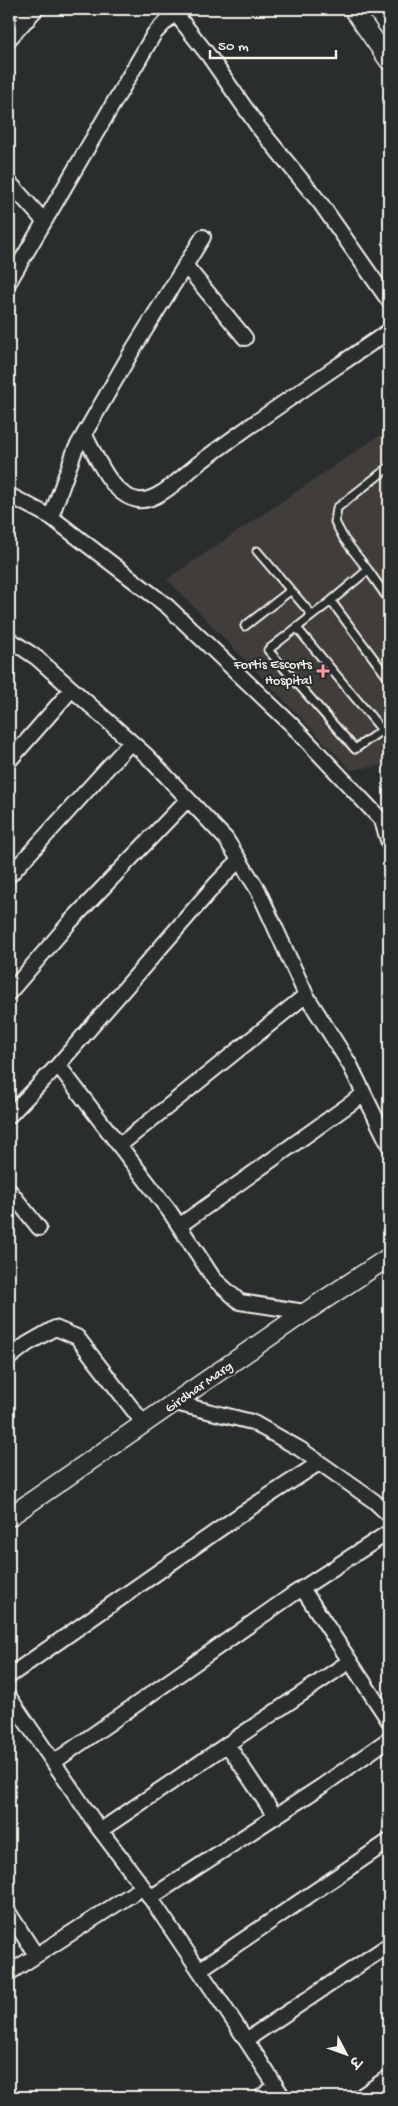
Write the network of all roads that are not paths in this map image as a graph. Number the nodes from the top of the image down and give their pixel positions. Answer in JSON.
{"nodes":[{"id":1,"x":352,"y":9,"type":"edge"},
{"id":2,"x":175,"y":10,"type":"edge"},
{"id":3,"x":28,"y":12,"type":"edge"},
{"id":4,"x":9,"y":39,"type":"edge"},
{"id":5,"x":389,"y":61,"type":"edge"},
{"id":6,"x":9,"y":182,"type":"edge"},
{"id":7,"x":44,"y":221,"type":"junction"},
{"id":8,"x":203,"y":237,"type":"dead end"},
{"id":9,"x":186,"y":265,"type":"junction"},
{"id":10,"x":9,"y":282,"type":"edge"},
{"id":11,"x":389,"y":301,"type":"edge"},
{"id":12,"x":389,"y":331,"type":"edge"},
{"id":13,"x":244,"y":338,"type":"dead end"},
{"id":14,"x":84,"y":434,"type":"junction"},
{"id":15,"x":389,"y":467,"type":"edge"},
{"id":16,"x":9,"y":495,"type":"edge"},
{"id":17,"x":51,"y":517,"type":"junction"},
{"id":18,"x":257,"y":551,"type":"dead end"},
{"id":19,"x":368,"y":570,"type":"junction"},
{"id":20,"x":290,"y":591,"type":"junction"},
{"id":21,"x":389,"y":600,"type":"edge"},
{"id":22,"x":331,"y":601,"type":"junction"},
{"id":23,"x":312,"y":615,"type":"junction"},
{"id":24,"x":245,"y":626,"type":"dead end"},
{"id":25,"x":297,"y":628,"type":"junction"},
{"id":26,"x":9,"y":641,"type":"edge"},
{"id":27,"x":389,"y":679,"type":"edge"},
{"id":28,"x":72,"y":689,"type":"junction"},
{"id":29,"x":131,"y":742,"type":"junction"},
{"id":30,"x":9,"y":761,"type":"edge"},
{"id":31,"x":188,"y":799,"type":"junction"},
{"id":32,"x":386,"y":825,"type":"edge"},
{"id":33,"x":389,"y":843,"type":"edge"},
{"id":34,"x":239,"y":860,"type":"junction"},
{"id":35,"x":9,"y":876,"type":"edge"},
{"id":36,"x":9,"y":993,"type":"edge"},
{"id":37,"x":306,"y":995,"type":"junction"},
{"id":38,"x":58,"y":1065,"type":"junction"},
{"id":39,"x":364,"y":1094,"type":"junction"},
{"id":40,"x":9,"y":1116,"type":"edge"},
{"id":41,"x":120,"y":1145,"type":"junction"},
{"id":42,"x":389,"y":1145,"type":"edge"},
{"id":43,"x":9,"y":1190,"type":"edge"},
{"id":44,"x":179,"y":1226,"type":"junction"},
{"id":45,"x":39,"y":1228,"type":"dead end"},
{"id":46,"x":389,"y":1256,"type":"edge"},
{"id":47,"x":298,"y":1316,"type":"junction"},
{"id":48,"x":9,"y":1358,"type":"edge"},
{"id":49,"x":175,"y":1403,"type":"junction"},
{"id":50,"x":144,"y":1424,"type":"junction"},
{"id":51,"x":319,"y":1463,"type":"junction"},
{"id":52,"x":389,"y":1514,"type":"edge"},
{"id":53,"x":9,"y":1517,"type":"edge"},
{"id":54,"x":389,"y":1532,"type":"edge"},
{"id":55,"x":302,"y":1588,"type":"junction"},
{"id":56,"x":350,"y":1661,"type":"junction"},
{"id":57,"x":9,"y":1676,"type":"edge"},
{"id":58,"x":9,"y":1696,"type":"edge"},
{"id":59,"x":389,"y":1721,"type":"edge"},
{"id":60,"x":389,"y":1739,"type":"edge"},
{"id":61,"x":227,"y":1744,"type":"junction"},
{"id":62,"x":54,"y":1762,"type":"junction"},
{"id":63,"x":275,"y":1816,"type":"junction"},
{"id":64,"x":101,"y":1830,"type":"junction"},
{"id":65,"x":389,"y":1841,"type":"edge"},
{"id":66,"x":147,"y":1892,"type":"junction"},
{"id":67,"x":9,"y":1913,"type":"edge"},
{"id":68,"x":389,"y":1945,"type":"edge"},
{"id":69,"x":36,"y":1955,"type":"junction"},
{"id":70,"x":199,"y":1970,"type":"junction"},
{"id":71,"x":9,"y":1973,"type":"edge"},
{"id":72,"x":246,"y":2040,"type":"junction"},
{"id":73,"x":389,"y":2077,"type":"edge"},
{"id":74,"x":279,"y":2092,"type":"edge"},
{"id":75,"x":261,"y":2097,"type":"edge"},
{"id":76,"x":360,"y":2097,"type":"edge"}],
"edges":[{"from":1,"to":5,"type":"street"},
{"from":2,"to":7,"type":"street"},
{"from":2,"to":11,"type":"street"},
{"from":3,"to":4,"type":"street"},
{"from":6,"to":7,"type":"street"},
{"from":7,"to":10,"type":"street"},
{"from":8,"to":9,"type":"street"},
{"from":9,"to":13,"type":"street"},
{"from":9,"to":14,"type":"street"},
{"from":12,"to":14,"type":"street"},
{"from":14,"to":17,"type":"street"},
{"from":15,"to":19,"type":"lane"},
{"from":16,"to":17,"type":"street"},
{"from":17,"to":32,"type":"street"},
{"from":18,"to":20,"type":"lane"},
{"from":19,"to":21,"type":"lane"},
{"from":19,"to":22,"type":"lane"},
{"from":20,"to":23,"type":"lane"},
{"from":20,"to":24,"type":"lane"},
{"from":22,"to":23,"type":"lane"},
{"from":22,"to":27,"type":"lane"},
{"from":23,"to":25,"type":"lane"},
{"from":25,"to":25,"type":"lane"},
{"from":26,"to":28,"type":"street"},
{"from":28,"to":29,"type":"street"},
{"from":28,"to":30,"type":"street"},
{"from":29,"to":31,"type":"street"},
{"from":29,"to":35,"type":"street"},
{"from":31,"to":34,"type":"street"},
{"from":31,"to":36,"type":"street"},
{"from":32,"to":33,"type":"street"},
{"from":34,"to":37,"type":"street"},
{"from":34,"to":38,"type":"street"},
{"from":37,"to":39,"type":"street"},
{"from":37,"to":41,"type":"street"},
{"from":38,"to":40,"type":"street"},
{"from":38,"to":41,"type":"street"},
{"from":39,"to":42,"type":"street"},
{"from":39,"to":44,"type":"street"},
{"from":41,"to":44,"type":"street"},
{"from":43,"to":45,"type":"street"},
{"from":44,"to":47,"type":"street"},
{"from":46,"to":47,"type":"street","name":"Girdhar Marg"},
{"from":47,"to":49,"type":"street","name":"Girdhar Marg"},
{"from":48,"to":50,"type":"street"},
{"from":49,"to":50,"type":"street","name":"Girdhar Marg"},
{"from":49,"to":51,"type":"street"},
{"from":50,"to":53,"type":"street","name":"Girdhar Marg"},
{"from":51,"to":52,"type":"street"},
{"from":51,"to":57,"type":"street"},
{"from":54,"to":55,"type":"street"},
{"from":55,"to":56,"type":"street"},
{"from":55,"to":62,"type":"street"},
{"from":56,"to":59,"type":"street"},
{"from":56,"to":61,"type":"street"},
{"from":58,"to":62,"type":"street"},
{"from":60,"to":63,"type":"street"},
{"from":61,"to":63,"type":"street"},
{"from":61,"to":64,"type":"street"},
{"from":62,"to":64,"type":"street"},
{"from":63,"to":66,"type":"street"},
{"from":64,"to":66,"type":"street"},
{"from":65,"to":70,"type":"street"},
{"from":66,"to":69,"type":"street"},
{"from":66,"to":70,"type":"street"},
{"from":67,"to":69,"type":"street"},
{"from":68,"to":72,"type":"street"},
{"from":69,"to":71,"type":"street"},
{"from":70,"to":72,"type":"street"},
{"from":72,"to":74,"type":"street"},
{"from":73,"to":76,"type":"street"},
{"from":74,"to":75,"type":"street"}]}
